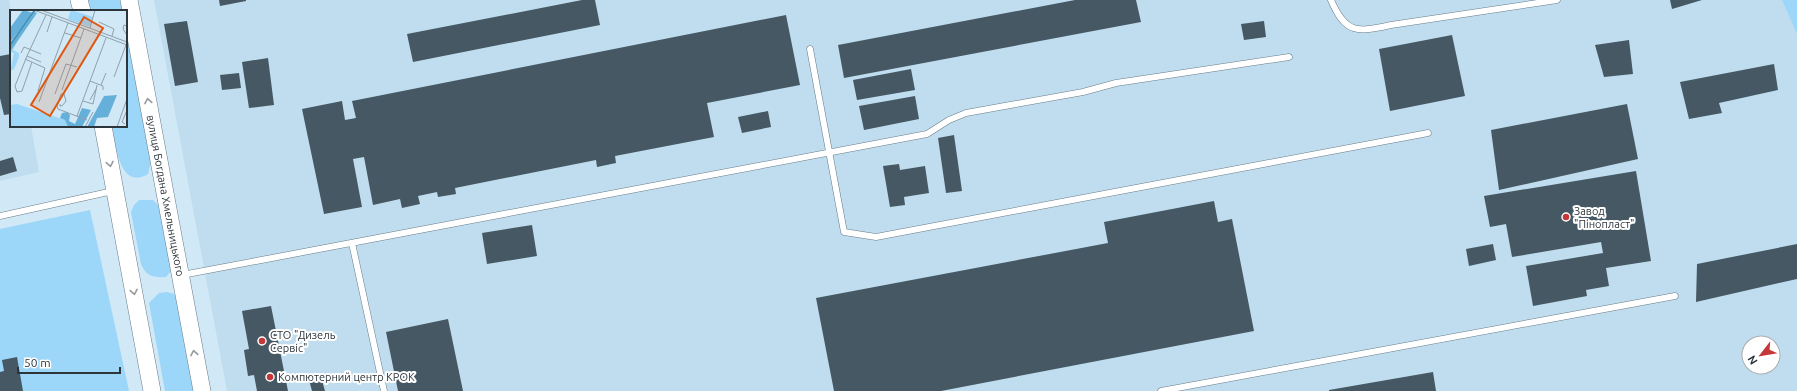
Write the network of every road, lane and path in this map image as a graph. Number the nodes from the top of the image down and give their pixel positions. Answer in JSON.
{"nodes":[{"id":1,"x":80,"y":0,"type":"edge"},
{"id":2,"x":129,"y":0,"type":"edge"},
{"id":3,"x":1331,"y":0,"type":"edge"},
{"id":4,"x":1556,"y":0,"type":"edge"},
{"id":5,"x":82,"y":10,"type":"edge"},
{"id":6,"x":810,"y":49,"type":"dead end"},
{"id":7,"x":1289,"y":56,"type":"dead end"},
{"id":8,"x":103,"y":127,"type":"edge"},
{"id":9,"x":1428,"y":133,"type":"dead end"},
{"id":10,"x":830,"y":152,"type":"junction"},
{"id":11,"x":115,"y":191,"type":"junction"},
{"id":12,"x":0,"y":216,"type":"edge"},
{"id":13,"x":352,"y":243,"type":"junction"},
{"id":14,"x":180,"y":275,"type":"junction"},
{"id":15,"x":1675,"y":296,"type":"dead end"},
{"id":16,"x":152,"y":391,"type":"edge"},
{"id":17,"x":202,"y":391,"type":"edge"},
{"id":18,"x":384,"y":391,"type":"edge"},
{"id":19,"x":1161,"y":391,"type":"edge"}],
"edges":[{"from":1,"to":5,"type":"street"},
{"from":14,"to":2,"type":"street","name":"вулиця Богдана Хмельницького","one_way":true},
{"from":3,"to":4,"type":"lane"},
{"from":6,"to":10,"type":"lane"},
{"from":7,"to":10,"type":"lane"},
{"from":8,"to":11,"type":"street","one_way":true},
{"from":9,"to":10,"type":"lane"},
{"from":10,"to":13,"type":"lane"},
{"from":11,"to":12,"type":"lane"},
{"from":11,"to":16,"type":"street","one_way":true},
{"from":13,"to":14,"type":"lane"},
{"from":13,"to":18,"type":"lane"},
{"from":17,"to":14,"type":"street","name":"вулиця Богдана Хмельницького","one_way":true},
{"from":15,"to":19,"type":"lane"}]}
